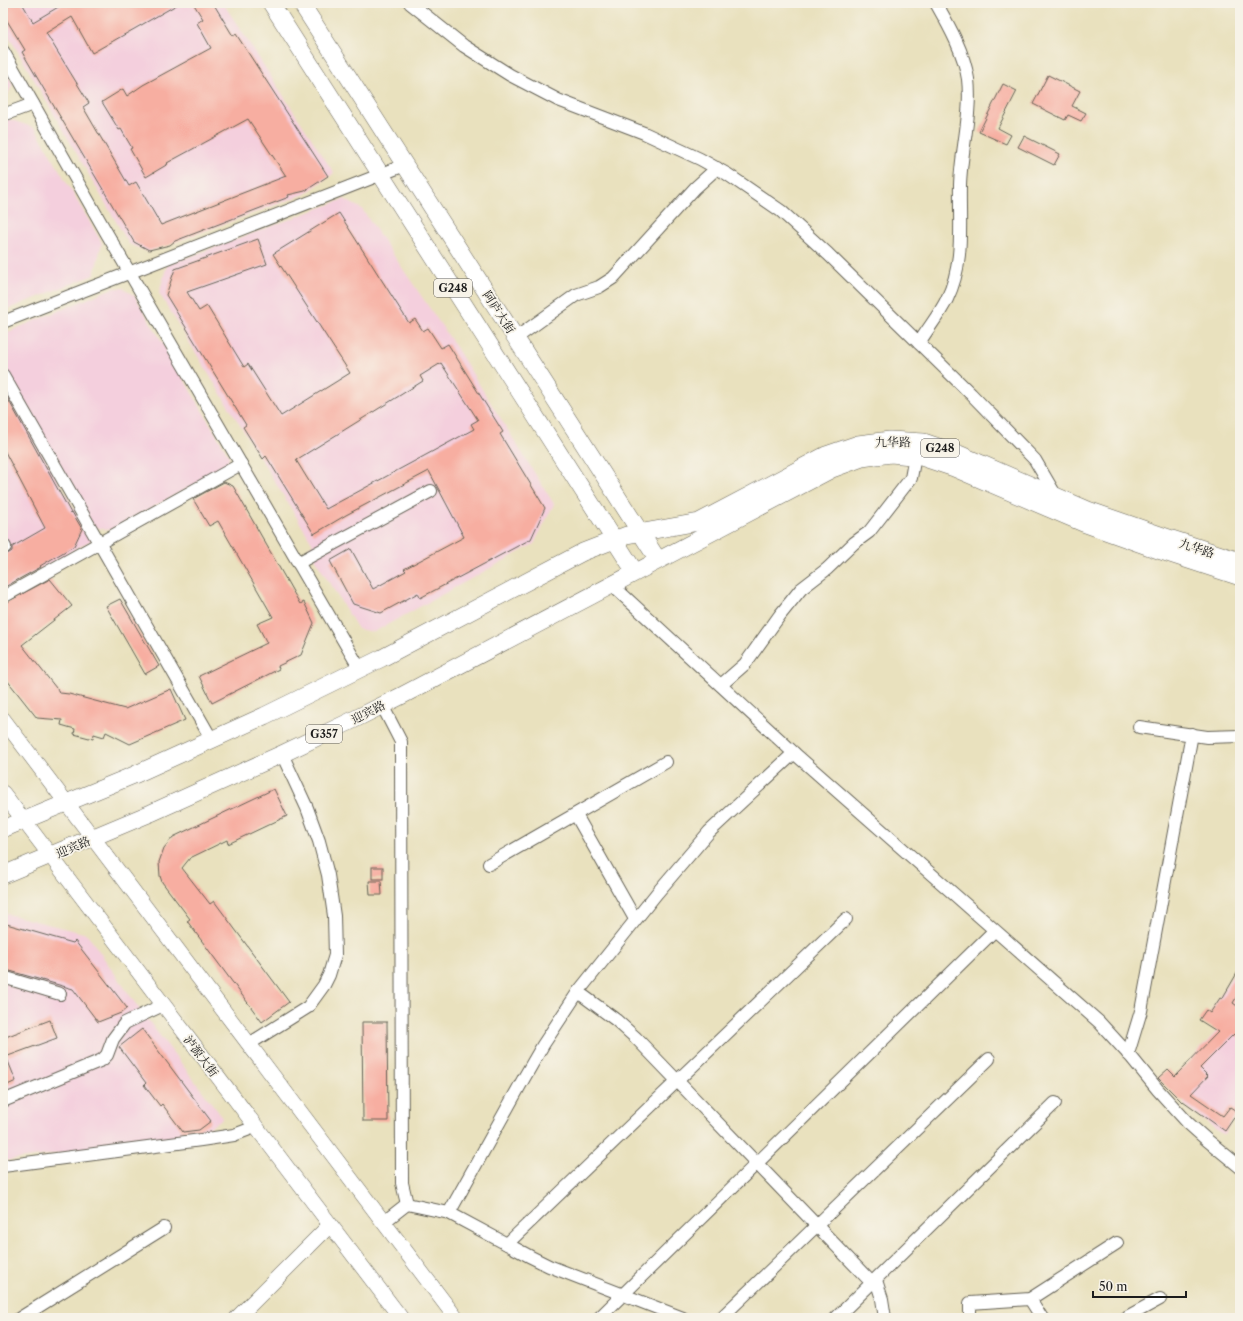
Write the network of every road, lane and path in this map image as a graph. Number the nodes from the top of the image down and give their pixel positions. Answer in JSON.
{"nodes":[{"id":1,"x":271,"y":3,"type":"edge"},
{"id":2,"x":301,"y":3,"type":"edge"},
{"id":3,"x":410,"y":3,"type":"edge"},
{"id":4,"x":936,"y":3,"type":"edge"},
{"id":5,"x":3,"y":51,"type":"edge"},
{"id":6,"x":33,"y":104,"type":"junction"},
{"id":7,"x":3,"y":115,"type":"edge"},
{"id":8,"x":405,"y":165,"type":"junction"},
{"id":9,"x":717,"y":168,"type":"junction"},
{"id":10,"x":381,"y":174,"type":"junction"},
{"id":11,"x":130,"y":273,"type":"junction"},
{"id":12,"x":3,"y":322,"type":"edge"},
{"id":13,"x":516,"y":338,"type":"junction"},
{"id":14,"x":919,"y":343,"type":"junction"},
{"id":15,"x":3,"y":375,"type":"edge"},
{"id":16,"x":915,"y":456,"type":"junction"},
{"id":17,"x":241,"y":464,"type":"junction"},
{"id":18,"x":431,"y":491,"type":"dead end"},
{"id":19,"x":1056,"y":496,"type":"junction"},
{"id":20,"x":640,"y":533,"type":"junction"},
{"id":21,"x":614,"y":539,"type":"junction"},
{"id":22,"x":99,"y":543,"type":"junction"},
{"id":23,"x":658,"y":560,"type":"junction"},
{"id":24,"x":1240,"y":561,"type":"edge"},
{"id":25,"x":298,"y":563,"type":"junction"},
{"id":26,"x":635,"y":572,"type":"junction"},
{"id":27,"x":1240,"y":577,"type":"edge"},
{"id":28,"x":612,"y":585,"type":"junction"},
{"id":29,"x":3,"y":596,"type":"edge"},
{"id":30,"x":360,"y":669,"type":"junction"},
{"id":31,"x":720,"y":685,"type":"junction"},
{"id":32,"x":382,"y":705,"type":"junction"},
{"id":33,"x":3,"y":719,"type":"edge"},
{"id":34,"x":1139,"y":727,"type":"dead end"},
{"id":35,"x":1192,"y":734,"type":"junction"},
{"id":36,"x":1240,"y":736,"type":"edge"},
{"id":37,"x":212,"y":740,"type":"junction"},
{"id":38,"x":794,"y":753,"type":"junction"},
{"id":39,"x":282,"y":754,"type":"junction"},
{"id":40,"x":666,"y":762,"type":"dead end"},
{"id":41,"x":3,"y":793,"type":"edge"},
{"id":42,"x":67,"y":803,"type":"junction"},
{"id":43,"x":576,"y":815,"type":"junction"},
{"id":44,"x":24,"y":821,"type":"junction"},
{"id":45,"x":3,"y":829,"type":"edge"},
{"id":46,"x":93,"y":838,"type":"junction"},
{"id":47,"x":51,"y":856,"type":"junction"},
{"id":48,"x":489,"y":864,"type":"dead end"},
{"id":49,"x":3,"y":875,"type":"edge"},
{"id":50,"x":635,"y":919,"type":"junction"},
{"id":51,"x":846,"y":919,"type":"dead end"},
{"id":52,"x":994,"y":931,"type":"junction"},
{"id":53,"x":3,"y":977,"type":"edge"},
{"id":54,"x":578,"y":992,"type":"junction"},
{"id":55,"x":60,"y":994,"type":"dead end"},
{"id":56,"x":163,"y":1005,"type":"junction"},
{"id":57,"x":249,"y":1044,"type":"junction"},
{"id":58,"x":1128,"y":1054,"type":"junction"},
{"id":59,"x":989,"y":1059,"type":"dead end"},
{"id":60,"x":678,"y":1080,"type":"junction"},
{"id":61,"x":3,"y":1101,"type":"edge"},
{"id":62,"x":1056,"y":1103,"type":"dead end"},
{"id":63,"x":255,"y":1127,"type":"junction"},
{"id":64,"x":758,"y":1164,"type":"junction"},
{"id":65,"x":3,"y":1166,"type":"edge"},
{"id":66,"x":1240,"y":1167,"type":"edge"},
{"id":67,"x":407,"y":1204,"type":"junction"},
{"id":68,"x":449,"y":1213,"type":"junction"},
{"id":69,"x":384,"y":1222,"type":"junction"},
{"id":70,"x":330,"y":1225,"type":"junction"},
{"id":71,"x":817,"y":1226,"type":"junction"},
{"id":72,"x":164,"y":1228,"type":"dead end"},
{"id":73,"x":1117,"y":1243,"type":"dead end"},
{"id":74,"x":507,"y":1244,"type":"junction"},
{"id":75,"x":874,"y":1282,"type":"junction"},
{"id":76,"x":623,"y":1295,"type":"junction"},
{"id":77,"x":1030,"y":1299,"type":"junction"},
{"id":78,"x":1160,"y":1299,"type":"dead end"},
{"id":79,"x":20,"y":1318,"type":"edge"},
{"id":80,"x":237,"y":1318,"type":"edge"},
{"id":81,"x":401,"y":1318,"type":"edge"},
{"id":82,"x":456,"y":1318,"type":"edge"},
{"id":83,"x":599,"y":1318,"type":"edge"},
{"id":84,"x":683,"y":1318,"type":"edge"},
{"id":85,"x":721,"y":1318,"type":"edge"},
{"id":86,"x":836,"y":1318,"type":"edge"},
{"id":87,"x":885,"y":1318,"type":"edge"},
{"id":88,"x":970,"y":1318,"type":"edge"},
{"id":89,"x":1042,"y":1318,"type":"edge"},
{"id":90,"x":1125,"y":1318,"type":"edge"}],
"edges":[{"from":1,"to":10,"type":"highway","number":"G248"},
{"from":2,"to":8,"type":"highway","name":"阿庐大街","number":"G248"},
{"from":3,"to":9,"type":"street"},
{"from":4,"to":14,"type":"street"},
{"from":5,"to":6,"type":"street"},
{"from":6,"to":7,"type":"street"},
{"from":6,"to":11,"type":"street"},
{"from":8,"to":10,"type":"street"},
{"from":8,"to":13,"type":"highway","name":"阿庐大街","number":"G248"},
{"from":9,"to":13,"type":"street"},
{"from":9,"to":14,"type":"street"},
{"from":10,"to":11,"type":"street"},
{"from":10,"to":21,"type":"highway","number":"G248"},
{"from":11,"to":12,"type":"street"},
{"from":11,"to":17,"type":"street"},
{"from":13,"to":20,"type":"highway","name":"阿庐大街","number":"G248"},
{"from":14,"to":19,"type":"street"},
{"from":15,"to":22,"type":"street"},
{"from":16,"to":23,"type":"highway","name":"九华路","number":"G248"},
{"from":16,"to":27,"type":"highway","name":"九华路","number":"G248"},
{"from":16,"to":31,"type":"street"},
{"from":17,"to":22,"type":"street"},
{"from":17,"to":25,"type":"street"},
{"from":18,"to":25,"type":"street"},
{"from":19,"to":20,"type":"highway","name":"九华路","number":"G248"},
{"from":19,"to":24,"type":"highway","name":"九华路","number":"G248"},
{"from":20,"to":21,"type":"highway","number":"G248"},
{"from":20,"to":23,"type":"highway","name":"阿庐大街","number":"G248"},
{"from":21,"to":26,"type":"highway","number":"G248"},
{"from":21,"to":30,"type":"highway"},
{"from":22,"to":29,"type":"street"},
{"from":22,"to":37,"type":"street"},
{"from":23,"to":26,"type":"highway","name":"迎宾路","number":"G248"},
{"from":25,"to":30,"type":"street"},
{"from":26,"to":28,"type":"highway","name":"迎宾路","number":"G357"},
{"from":28,"to":31,"type":"street"},
{"from":28,"to":32,"type":"highway","name":"迎宾路","number":"G357"},
{"from":30,"to":37,"type":"highway"},
{"from":31,"to":38,"type":"street"},
{"from":32,"to":39,"type":"highway","name":"迎宾路","number":"G357"},
{"from":32,"to":67,"type":"street"},
{"from":33,"to":42,"type":"main road"},
{"from":34,"to":35,"type":"street"},
{"from":35,"to":36,"type":"street"},
{"from":35,"to":58,"type":"street"},
{"from":37,"to":42,"type":"highway"},
{"from":38,"to":50,"type":"street"},
{"from":38,"to":52,"type":"street"},
{"from":39,"to":46,"type":"highway","name":"迎宾路","number":"G357"},
{"from":39,"to":57,"type":"street"},
{"from":40,"to":43,"type":"street"},
{"from":41,"to":44,"type":"main road","name":"泸源大街"},
{"from":42,"to":44,"type":"highway"},
{"from":42,"to":46,"type":"main road"},
{"from":43,"to":48,"type":"street"},
{"from":43,"to":50,"type":"street"},
{"from":44,"to":45,"type":"highway"},
{"from":44,"to":47,"type":"main road","name":"泸源大街"},
{"from":46,"to":47,"type":"highway","name":"迎宾路","number":"G357"},
{"from":46,"to":57,"type":"main road"},
{"from":47,"to":49,"type":"highway","name":"迎宾路","number":"G357"},
{"from":47,"to":56,"type":"main road","name":"泸源大街"},
{"from":50,"to":54,"type":"street"},
{"from":51,"to":60,"type":"street"},
{"from":52,"to":58,"type":"street"},
{"from":52,"to":64,"type":"street"},
{"from":53,"to":55,"type":"street"},
{"from":54,"to":60,"type":"street"},
{"from":54,"to":68,"type":"street"},
{"from":56,"to":61,"type":"street"},
{"from":56,"to":63,"type":"main road","name":"泸源大街"},
{"from":57,"to":69,"type":"main road"},
{"from":58,"to":66,"type":"street"},
{"from":59,"to":71,"type":"street"},
{"from":60,"to":64,"type":"street"},
{"from":60,"to":74,"type":"street"},
{"from":62,"to":75,"type":"street"},
{"from":63,"to":65,"type":"street"},
{"from":63,"to":70,"type":"main road","name":"泸源大街"},
{"from":64,"to":71,"type":"street"},
{"from":64,"to":76,"type":"street"},
{"from":67,"to":68,"type":"street"},
{"from":67,"to":69,"type":"street"},
{"from":68,"to":74,"type":"street"},
{"from":69,"to":82,"type":"main road"},
{"from":70,"to":80,"type":"main road"},
{"from":70,"to":81,"type":"main road","name":"泸源大街"},
{"from":71,"to":75,"type":"street"},
{"from":71,"to":85,"type":"street"},
{"from":72,"to":79,"type":"street"},
{"from":73,"to":77,"type":"street"},
{"from":74,"to":76,"type":"street"},
{"from":75,"to":86,"type":"street"},
{"from":75,"to":87,"type":"street"},
{"from":76,"to":83,"type":"street"},
{"from":76,"to":84,"type":"street"},
{"from":77,"to":88,"type":"street"},
{"from":77,"to":89,"type":"street"},
{"from":78,"to":90,"type":"street"}]}
